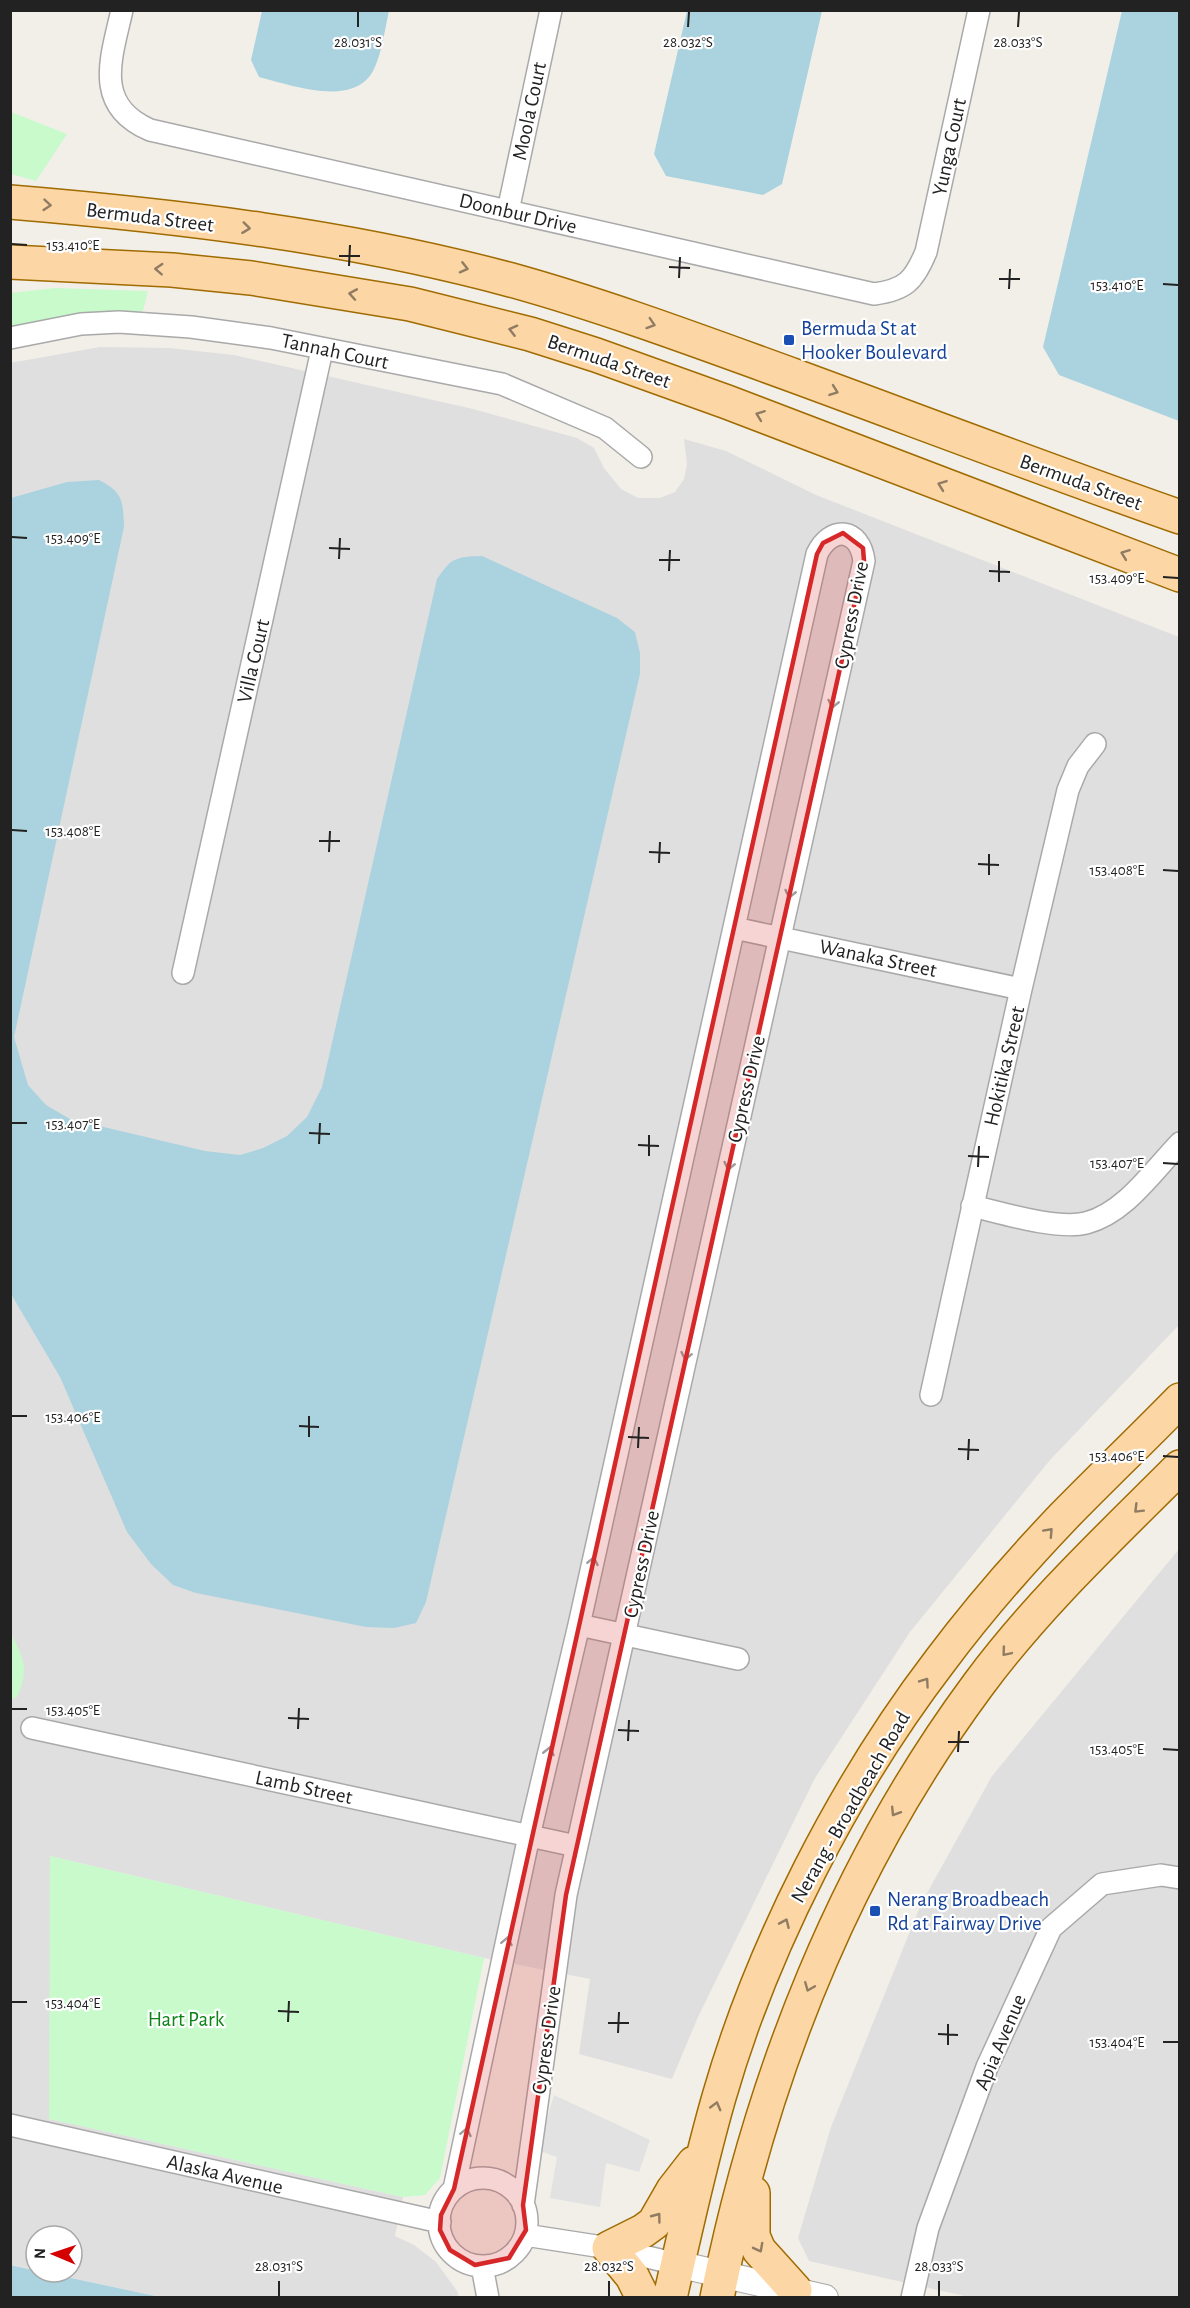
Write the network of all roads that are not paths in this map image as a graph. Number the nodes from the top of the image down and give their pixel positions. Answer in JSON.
{"nodes":[{"id":1,"x":122,"y":10,"type":"edge"},
{"id":2,"x":551,"y":10,"type":"edge"},
{"id":3,"x":979,"y":10,"type":"edge"},
{"id":4,"x":10,"y":202,"type":"edge"},
{"id":5,"x":508,"y":211,"type":"junction"},
{"id":6,"x":10,"y":262,"type":"edge"},
{"id":7,"x":54,"y":264,"type":"junction"},
{"id":8,"x":10,"y":275,"type":"edge"},
{"id":9,"x":910,"y":281,"type":"joint"},
{"id":10,"x":10,"y":338,"type":"edge"},
{"id":11,"x":322,"y":350,"type":"junction"},
{"id":12,"x":641,"y":457,"type":"dead end"},
{"id":13,"x":1179,"y":517,"type":"edge"},
{"id":14,"x":1179,"y":574,"type":"edge"},
{"id":15,"x":1095,"y":744,"type":"dead end"},
{"id":16,"x":734,"y":928,"type":"junction"},
{"id":17,"x":780,"y":938,"type":"junction"},
{"id":18,"x":183,"y":973,"type":"dead end"},
{"id":19,"x":1021,"y":989,"type":"junction"},
{"id":20,"x":1179,"y":1143,"type":"edge"},
{"id":21,"x":972,"y":1206,"type":"junction"},
{"id":22,"x":931,"y":1395,"type":"dead end"},
{"id":23,"x":1179,"y":1400,"type":"edge"},
{"id":24,"x":1179,"y":1467,"type":"edge"},
{"id":25,"x":579,"y":1625,"type":"junction"},
{"id":26,"x":625,"y":1634,"type":"junction"},
{"id":27,"x":738,"y":1659,"type":"dead end"},
{"id":28,"x":32,"y":1728,"type":"dead end"},
{"id":29,"x":529,"y":1836,"type":"junction"},
{"id":30,"x":576,"y":1846,"type":"junction"},
{"id":31,"x":1179,"y":1878,"type":"edge"},
{"id":32,"x":10,"y":2125,"type":"edge"},
{"id":33,"x":705,"y":2147,"type":"junction"},
{"id":34,"x":752,"y":2149,"type":"junction"},
{"id":35,"x":454,"y":2189,"type":"junction"},
{"id":36,"x":523,"y":2205,"type":"junction"},
{"id":37,"x":440,"y":2222,"type":"junction"},
{"id":38,"x":525,"y":2235,"type":"junction"},
{"id":39,"x":609,"y":2248,"type":"junction"},
{"id":40,"x":677,"y":2264,"type":"junction"},
{"id":41,"x":482,"y":2266,"type":"junction"},
{"id":42,"x":719,"y":2286,"type":"edge"},
{"id":43,"x":810,"y":2294,"type":"edge"},
{"id":44,"x":488,"y":2298,"type":"edge"},
{"id":45,"x":643,"y":2298,"type":"edge"},
{"id":46,"x":670,"y":2298,"type":"edge"},
{"id":47,"x":912,"y":2298,"type":"edge"}],
"edges":[{"from":1,"to":5,"type":"street","name":"Doonbur Drive"},
{"from":2,"to":5,"type":"street","name":"Moola Court"},
{"from":3,"to":9,"type":"street","name":"Yunga Court"},
{"from":4,"to":13,"type":"main road","name":"Bermuda Street","one_way":true},
{"from":5,"to":9,"type":"street","name":"Doonbur Drive"},
{"from":6,"to":7,"type":"main road","name":"Bermuda Street"},
{"from":7,"to":8,"type":"main road"},
{"from":14,"to":7,"type":"main road","name":"Bermuda Street","one_way":true},
{"from":10,"to":11,"type":"street","name":"Tannah Court"},
{"from":11,"to":12,"type":"street","name":"Tannah Court"},
{"from":11,"to":18,"type":"street","name":"Villa Court"},
{"from":15,"to":19,"type":"street","name":"Hokitika Street"},
{"from":16,"to":17,"type":"street","name":"Wanaka Street"},
{"from":16,"to":17,"type":"street","name":"Cypress Drive","one_way":true},
{"from":25,"to":16,"type":"street","name":"Cypress Drive","one_way":true},
{"from":17,"to":19,"type":"street","name":"Wanaka Street"},
{"from":17,"to":26,"type":"street","name":"Cypress Drive","one_way":true},
{"from":19,"to":21,"type":"street","name":"Hokitika Street"},
{"from":20,"to":21,"type":"street"},
{"from":21,"to":22,"type":"street","name":"Hokitika Street"},
{"from":33,"to":23,"type":"main road","name":"Nerang - Broadbeach Road","one_way":true},
{"from":24,"to":34,"type":"main road","name":"Nerang - Broadbeach Road","one_way":true},
{"from":25,"to":26,"type":"street"},
{"from":29,"to":25,"type":"street","name":"Cypress Drive","one_way":true},
{"from":26,"to":27,"type":"street"},
{"from":26,"to":30,"type":"street","name":"Cypress Drive"},
{"from":28,"to":29,"type":"street","name":"Lamb Street"},
{"from":29,"to":30,"type":"street","name":"Lamb Street"},
{"from":35,"to":29,"type":"street","name":"Cypress Drive","one_way":true},
{"from":30,"to":36,"type":"street","name":"Cypress Drive"},
{"from":31,"to":47,"type":"street","name":"Apia Avenue"},
{"from":32,"to":37,"type":"street","name":"Alaska Avenue"},
{"from":39,"to":33,"type":"main road","one_way":true},
{"from":33,"to":40,"type":"main road","name":"Nerang - Broadbeach Road"},
{"from":34,"to":42,"type":"main road","name":"Nerang - Broadbeach Road"},
{"from":34,"to":43,"type":"main road","one_way":true},
{"from":35,"to":36,"type":"street"},
{"from":35,"to":37,"type":"street"},
{"from":36,"to":38,"type":"street"},
{"from":37,"to":41,"type":"street"},
{"from":38,"to":39,"type":"street"},
{"from":38,"to":41,"type":"street"},
{"from":39,"to":40,"type":"street"},
{"from":39,"to":45,"type":"main road"},
{"from":40,"to":42,"type":"street"},
{"from":40,"to":46,"type":"main road","name":"Nerang - Broadbeach Road"},
{"from":41,"to":44,"type":"street"},
{"from":42,"to":43,"type":"street"}]}
